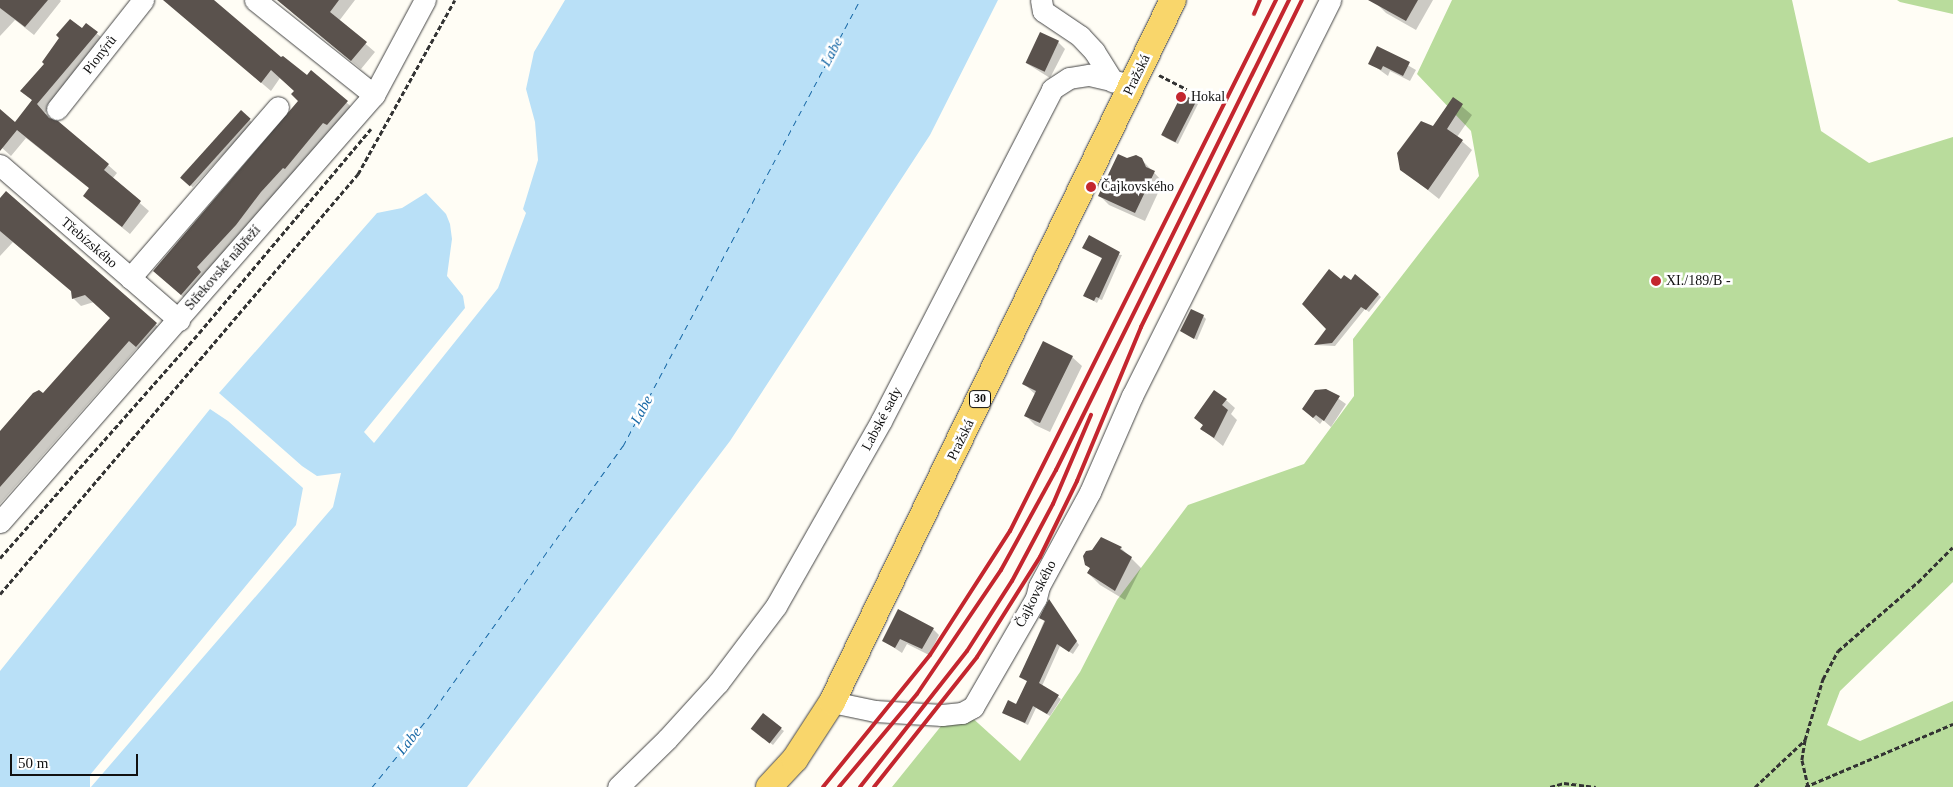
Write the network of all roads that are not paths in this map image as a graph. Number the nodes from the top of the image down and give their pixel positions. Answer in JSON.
{"nodes":[{"id":1,"x":143,"y":0,"type":"edge"},
{"id":2,"x":255,"y":0,"type":"edge"},
{"id":3,"x":425,"y":0,"type":"edge"},
{"id":4,"x":1041,"y":0,"type":"edge"},
{"id":5,"x":1173,"y":0,"type":"edge"},
{"id":6,"x":1330,"y":0,"type":"edge"},
{"id":7,"x":1129,"y":78,"type":"junction"},
{"id":8,"x":374,"y":95,"type":"junction"},
{"id":9,"x":278,"y":107,"type":"dead end"},
{"id":10,"x":57,"y":109,"type":"dead end"},
{"id":11,"x":1,"y":170,"type":"edge"},
{"id":12,"x":130,"y":278,"type":"junction"},
{"id":13,"x":178,"y":320,"type":"junction"},
{"id":14,"x":0,"y":522,"type":"edge"},
{"id":15,"x":832,"y":702,"type":"junction"},
{"id":16,"x":618,"y":787,"type":"edge"},
{"id":17,"x":769,"y":787,"type":"edge"}],
"edges":[{"from":1,"to":10,"type":"street","name":"Pionýrů"},
{"from":2,"to":8,"type":"street"},
{"from":3,"to":8,"type":"street","name":"Střekovské nábřeží"},
{"from":4,"to":7,"type":"street"},
{"from":5,"to":7,"type":"main road","name":"Pražská","number":"30"},
{"from":6,"to":15,"type":"street","name":"Čajkovského"},
{"from":7,"to":15,"type":"main road","name":"Pražská","number":"30"},
{"from":7,"to":16,"type":"street","name":"Labské sady"},
{"from":8,"to":13,"type":"street","name":"Střekovské nábřeží"},
{"from":9,"to":12,"type":"street"},
{"from":11,"to":12,"type":"street","name":"Třebízského"},
{"from":12,"to":13,"type":"street","name":"Třebízského"},
{"from":13,"to":14,"type":"street","name":"Střekovské nábřeží"},
{"from":15,"to":17,"type":"main road","name":"Pražská","number":"30"}]}
